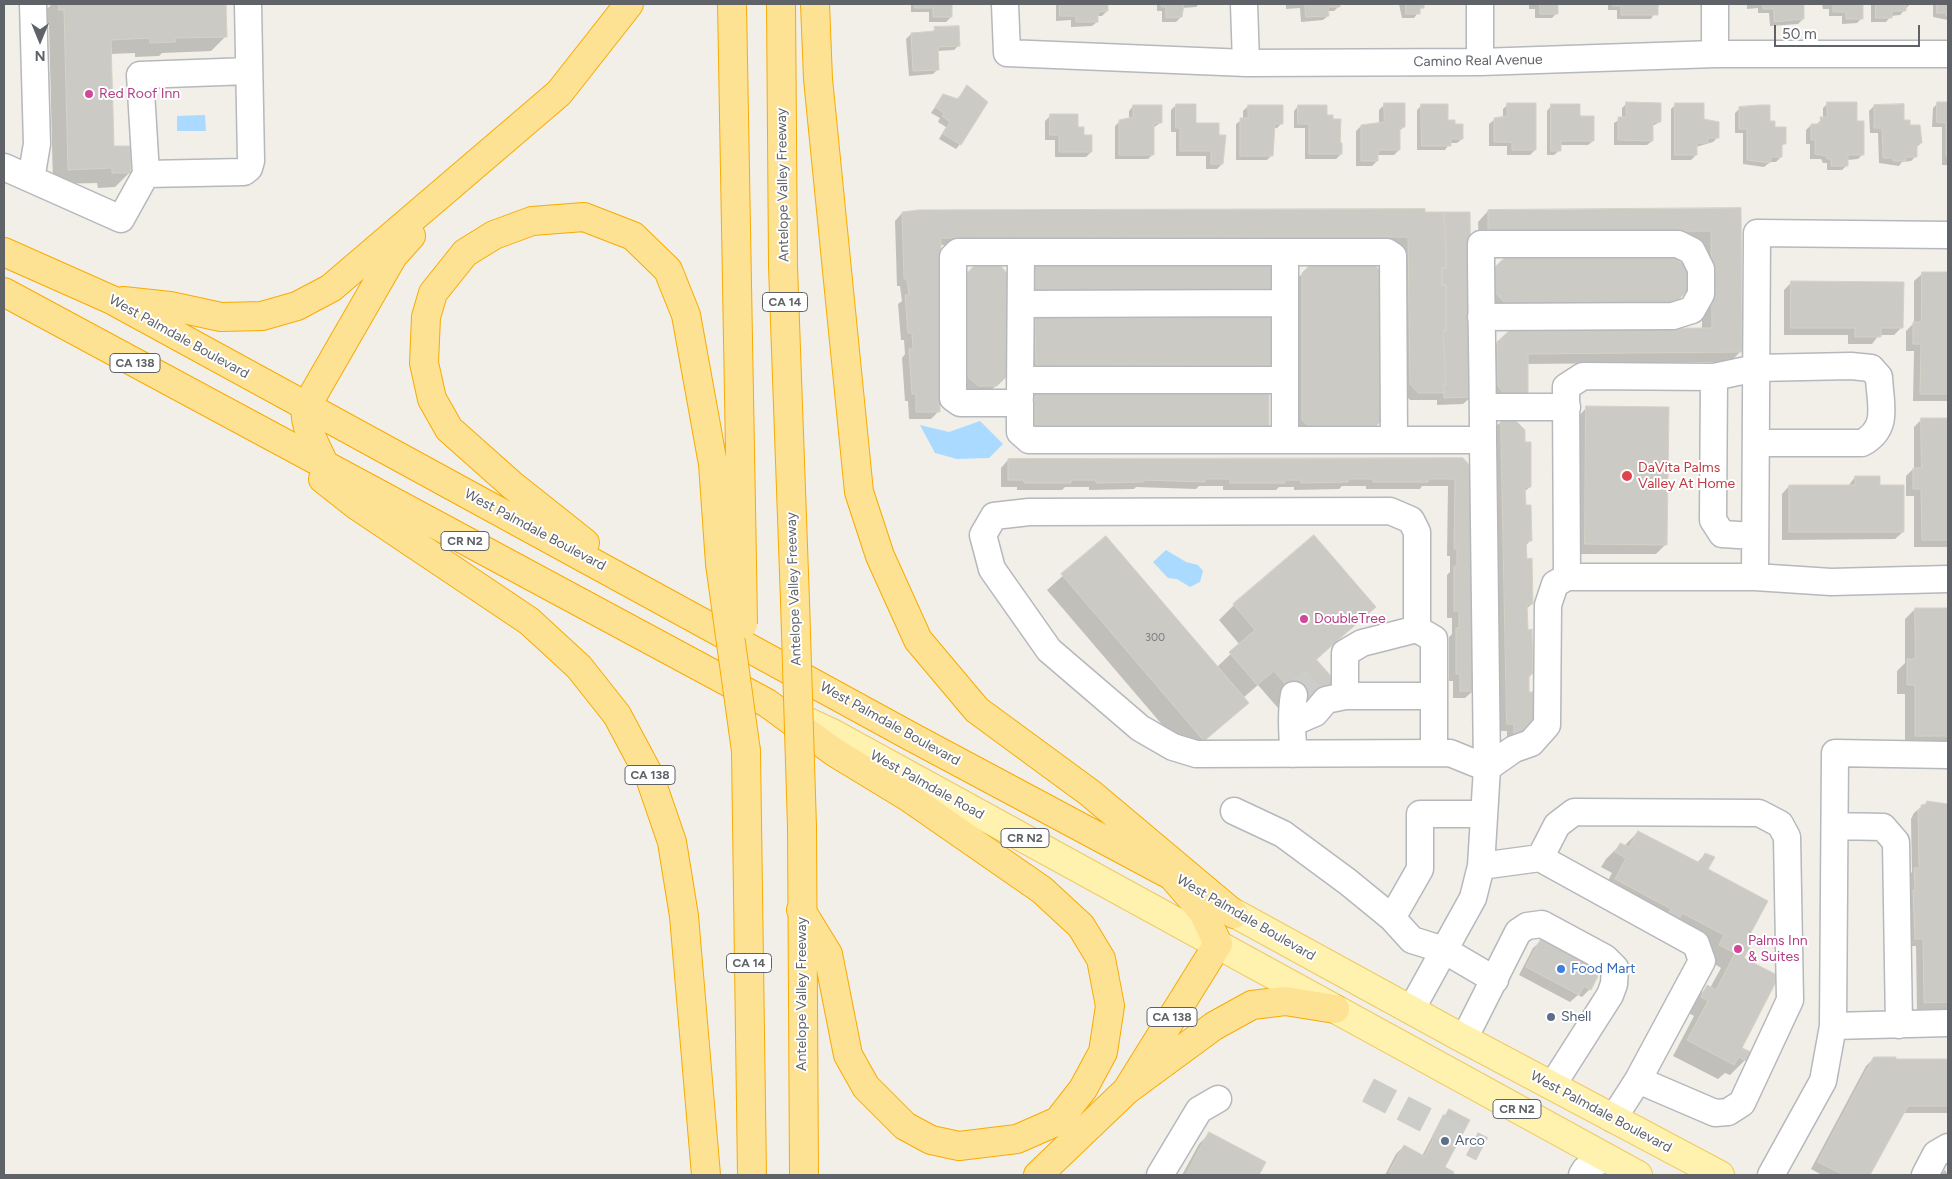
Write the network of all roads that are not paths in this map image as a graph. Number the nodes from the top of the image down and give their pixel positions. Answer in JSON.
{"nodes":[{"id":1,"x":33,"y":4,"type":"edge"},
{"id":2,"x":248,"y":4,"type":"edge"},
{"id":3,"x":629,"y":4,"type":"edge"},
{"id":4,"x":732,"y":4,"type":"edge"},
{"id":5,"x":781,"y":4,"type":"edge"},
{"id":6,"x":815,"y":4,"type":"edge"},
{"id":7,"x":1005,"y":4,"type":"edge"},
{"id":8,"x":1244,"y":4,"type":"edge"},
{"id":9,"x":1480,"y":4,"type":"edge"},
{"id":10,"x":1715,"y":4,"type":"edge"},
{"id":11,"x":1716,"y":54,"type":"junction"},
{"id":12,"x":1948,"y":54,"type":"edge"},
{"id":13,"x":1480,"y":62,"type":"junction"},
{"id":14,"x":1246,"y":63,"type":"junction"},
{"id":15,"x":249,"y":71,"type":"junction"},
{"id":16,"x":4,"y":167,"type":"edge"},
{"id":17,"x":475,"y":167,"type":"junction"},
{"id":18,"x":146,"y":174,"type":"junction"},
{"id":19,"x":32,"y":179,"type":"junction"},
{"id":20,"x":1948,"y":235,"type":"edge"},
{"id":21,"x":4,"y":252,"type":"edge"},
{"id":22,"x":1021,"y":252,"type":"junction"},
{"id":23,"x":1285,"y":252,"type":"junction"},
{"id":24,"x":4,"y":292,"type":"edge"},
{"id":25,"x":112,"y":300,"type":"junction"},
{"id":26,"x":1285,"y":303,"type":"junction"},
{"id":27,"x":1021,"y":304,"type":"junction"},
{"id":28,"x":1482,"y":317,"type":"junction"},
{"id":29,"x":1756,"y":368,"type":"junction"},
{"id":30,"x":1714,"y":377,"type":"junction"},
{"id":31,"x":1285,"y":380,"type":"junction"},
{"id":32,"x":1020,"y":392,"type":"junction"},
{"id":33,"x":306,"y":407,"type":"junction"},
{"id":34,"x":1483,"y":407,"type":"junction"},
{"id":35,"x":1567,"y":407,"type":"junction"},
{"id":36,"x":267,"y":433,"type":"junction"},
{"id":37,"x":1285,"y":440,"type":"junction"},
{"id":38,"x":1394,"y":440,"type":"junction"},
{"id":39,"x":1483,"y":440,"type":"junction"},
{"id":40,"x":1756,"y":443,"type":"junction"},
{"id":41,"x":324,"y":464,"type":"junction"},
{"id":42,"x":1755,"y":536,"type":"junction"},
{"id":43,"x":731,"y":563,"type":"junction"},
{"id":44,"x":1567,"y":576,"type":"junction"},
{"id":45,"x":1755,"y":578,"type":"junction"},
{"id":46,"x":1948,"y":579,"type":"edge"},
{"id":47,"x":638,"y":586,"type":"junction"},
{"id":48,"x":1417,"y":629,"type":"junction"},
{"id":49,"x":1345,"y":653,"type":"junction"},
{"id":50,"x":1324,"y":669,"type":"tunnel mouth"},
{"id":51,"x":1294,"y":695,"type":"dead end"},
{"id":52,"x":1345,"y":696,"type":"junction"},
{"id":53,"x":1434,"y":696,"type":"junction"},
{"id":54,"x":766,"y":702,"type":"junction"},
{"id":55,"x":1294,"y":722,"type":"junction"},
{"id":56,"x":1434,"y":753,"type":"junction"},
{"id":57,"x":1293,"y":754,"type":"junction"},
{"id":58,"x":1948,"y":755,"type":"edge"},
{"id":59,"x":1487,"y":768,"type":"junction"},
{"id":60,"x":1234,"y":811,"type":"dead end"},
{"id":61,"x":1484,"y":814,"type":"junction"},
{"id":62,"x":1835,"y":826,"type":"junction"},
{"id":63,"x":1540,"y":858,"type":"junction"},
{"id":64,"x":1482,"y":866,"type":"junction"},
{"id":65,"x":1172,"y":876,"type":"junction"},
{"id":66,"x":801,"y":910,"type":"junction"},
{"id":67,"x":1234,"y":914,"type":"junction"},
{"id":68,"x":1392,"y":918,"type":"junction"},
{"id":69,"x":1218,"y":944,"type":"junction"},
{"id":70,"x":1444,"y":950,"type":"junction"},
{"id":71,"x":1495,"y":980,"type":"junction"},
{"id":72,"x":1335,"y":1009,"type":"junction"},
{"id":73,"x":1411,"y":1010,"type":"junction"},
{"id":74,"x":1948,"y":1023,"type":"edge"},
{"id":75,"x":1899,"y":1025,"type":"junction"},
{"id":76,"x":1833,"y":1026,"type":"junction"},
{"id":77,"x":1464,"y":1039,"type":"junction"},
{"id":78,"x":1396,"y":1042,"type":"junction"},
{"id":79,"x":1638,"y":1080,"type":"junction"},
{"id":80,"x":1552,"y":1086,"type":"junction"},
{"id":81,"x":1127,"y":1090,"type":"junction"},
{"id":82,"x":1487,"y":1092,"type":"junction"},
{"id":83,"x":1218,"y":1099,"type":"dead end"},
{"id":84,"x":1613,"y":1119,"type":"junction"},
{"id":85,"x":1948,"y":1147,"type":"edge"},
{"id":86,"x":1605,"y":1157,"type":"junction"},
{"id":87,"x":706,"y":1175,"type":"edge"},
{"id":88,"x":752,"y":1175,"type":"edge"},
{"id":89,"x":804,"y":1175,"type":"edge"},
{"id":90,"x":1038,"y":1175,"type":"edge"},
{"id":91,"x":1160,"y":1175,"type":"edge"},
{"id":92,"x":1582,"y":1175,"type":"edge"},
{"id":93,"x":1638,"y":1175,"type":"edge"},
{"id":94,"x":1684,"y":1175,"type":"edge"},
{"id":95,"x":1720,"y":1175,"type":"edge"},
{"id":96,"x":1771,"y":1175,"type":"edge"},
{"id":97,"x":1924,"y":1175,"type":"edge"}],
"edges":[{"from":1,"to":19,"type":"street"},
{"from":2,"to":15,"type":"street"},
{"from":3,"to":17,"type":"highway"},
{"from":4,"to":43,"type":"highway","number":"CA 14"},
{"from":5,"to":66,"type":"highway","name":"Antelope Valley Freeway","number":"CA 14","bridge":true},
{"from":6,"to":67,"type":"highway"},
{"from":7,"to":14,"type":"street","name":"Camino Real Avenue"},
{"from":8,"to":14,"type":"street"},
{"from":9,"to":13,"type":"street"},
{"from":10,"to":11,"type":"street"},
{"from":11,"to":12,"type":"street","name":"Camino Real Avenue"},
{"from":11,"to":13,"type":"street","name":"Camino Real Avenue"},
{"from":13,"to":14,"type":"street","name":"Camino Real Avenue"},
{"from":15,"to":18,"type":"street"},
{"from":15,"to":18,"type":"street"},
{"from":16,"to":19,"type":"street"},
{"from":17,"to":25,"type":"highway"},
{"from":17,"to":33,"type":"highway"},
{"from":18,"to":19,"type":"street"},
{"from":20,"to":29,"type":"street"},
{"from":21,"to":25,"type":"highway","name":"West Palmdale Boulevard"},
{"from":22,"to":23,"type":"street"},
{"from":22,"to":27,"type":"street"},
{"from":22,"to":32,"type":"street"},
{"from":23,"to":26,"type":"street"},
{"from":23,"to":38,"type":"street"},
{"from":24,"to":36,"type":"highway","number":"CA 138"},
{"from":25,"to":33,"type":"highway","name":"West Palmdale Boulevard"},
{"from":26,"to":27,"type":"street"},
{"from":26,"to":31,"type":"street"},
{"from":27,"to":32,"type":"street"},
{"from":28,"to":28,"type":"street"},
{"from":28,"to":34,"type":"street"},
{"from":29,"to":30,"type":"street"},
{"from":29,"to":40,"type":"street"},
{"from":29,"to":40,"type":"street"},
{"from":30,"to":35,"type":"street"},
{"from":30,"to":42,"type":"street"},
{"from":31,"to":32,"type":"street"},
{"from":31,"to":37,"type":"street"},
{"from":32,"to":37,"type":"street"},
{"from":33,"to":41,"type":"highway"},
{"from":33,"to":47,"type":"highway","name":"West Palmdale Boulevard"},
{"from":34,"to":35,"type":"street"},
{"from":34,"to":39,"type":"street"},
{"from":35,"to":44,"type":"street"},
{"from":36,"to":41,"type":"highway","number":"CR N2"},
{"from":36,"to":87,"type":"highway","number":"CA 138"},
{"from":37,"to":38,"type":"street"},
{"from":38,"to":39,"type":"street"},
{"from":39,"to":59,"type":"street"},
{"from":40,"to":42,"type":"street"},
{"from":41,"to":54,"type":"highway","number":"CR N2"},
{"from":42,"to":45,"type":"street"},
{"from":43,"to":47,"type":"highway"},
{"from":43,"to":88,"type":"highway","number":"CA 14","bridge":true},
{"from":44,"to":45,"type":"street"},
{"from":44,"to":59,"type":"street"},
{"from":45,"to":46,"type":"street"},
{"from":47,"to":65,"type":"highway","name":"West Palmdale Boulevard"},
{"from":48,"to":49,"type":"street"},
{"from":48,"to":53,"type":"street"},
{"from":48,"to":57,"type":"street"},
{"from":49,"to":50,"type":"street"},
{"from":49,"to":52,"type":"street"},
{"from":51,"to":55,"type":"street"},
{"from":52,"to":53,"type":"street"},
{"from":52,"to":55,"type":"street"},
{"from":53,"to":56,"type":"street"},
{"from":54,"to":66,"type":"highway"},
{"from":54,"to":69,"type":"main road","name":"West Palmdale Road","number":"CR N2"},
{"from":55,"to":57,"type":"street"},
{"from":56,"to":57,"type":"street"},
{"from":56,"to":59,"type":"street"},
{"from":58,"to":62,"type":"street"},
{"from":59,"to":61,"type":"street"},
{"from":60,"to":68,"type":"street"},
{"from":61,"to":64,"type":"street"},
{"from":61,"to":68,"type":"street"},
{"from":62,"to":75,"type":"street"},
{"from":62,"to":76,"type":"street"},
{"from":63,"to":64,"type":"street"},
{"from":63,"to":79,"type":"street"},
{"from":63,"to":79,"type":"street"},
{"from":64,"to":70,"type":"street"},
{"from":65,"to":67,"type":"main road","name":"West Palmdale Boulevard","number":"CR N2"},
{"from":65,"to":69,"type":"highway"},
{"from":66,"to":89,"type":"highway","name":"Antelope Valley Freeway","number":"CA 14"},
{"from":67,"to":73,"type":"main road","name":"West Palmdale Boulevard","number":"CR N2"},
{"from":68,"to":70,"type":"street"},
{"from":69,"to":72,"type":"main road","number":"CR N2"},
{"from":69,"to":81,"type":"highway","number":"CA 138"},
{"from":70,"to":71,"type":"street"},
{"from":70,"to":73,"type":"street"},
{"from":71,"to":77,"type":"street"},
{"from":71,"to":80,"type":"street"},
{"from":72,"to":78,"type":"main road","number":"CR N2"},
{"from":72,"to":81,"type":"highway"},
{"from":73,"to":77,"type":"main road","name":"West Palmdale Boulevard","number":"CR N2"},
{"from":73,"to":78,"type":"main road"},
{"from":74,"to":75,"type":"street"},
{"from":75,"to":76,"type":"street"},
{"from":76,"to":96,"type":"street"},
{"from":77,"to":80,"type":"main road","name":"West Palmdale Boulevard","number":"CR N2"},
{"from":78,"to":82,"type":"main road","number":"CR N2"},
{"from":79,"to":84,"type":"street"},
{"from":80,"to":84,"type":"main road","name":"West Palmdale Boulevard","number":"CR N2"},
{"from":81,"to":90,"type":"highway","number":"CA 138"},
{"from":82,"to":84,"type":"main road"},
{"from":82,"to":86,"type":"main road","number":"CR N2"},
{"from":83,"to":91,"type":"street"},
{"from":84,"to":95,"type":"main road","name":"West Palmdale Boulevard","number":"CR N2"},
{"from":85,"to":97,"type":"street"},
{"from":86,"to":92,"type":"street"},
{"from":86,"to":93,"type":"main road","number":"CR N2"},
{"from":86,"to":94,"type":"main road"}]}
